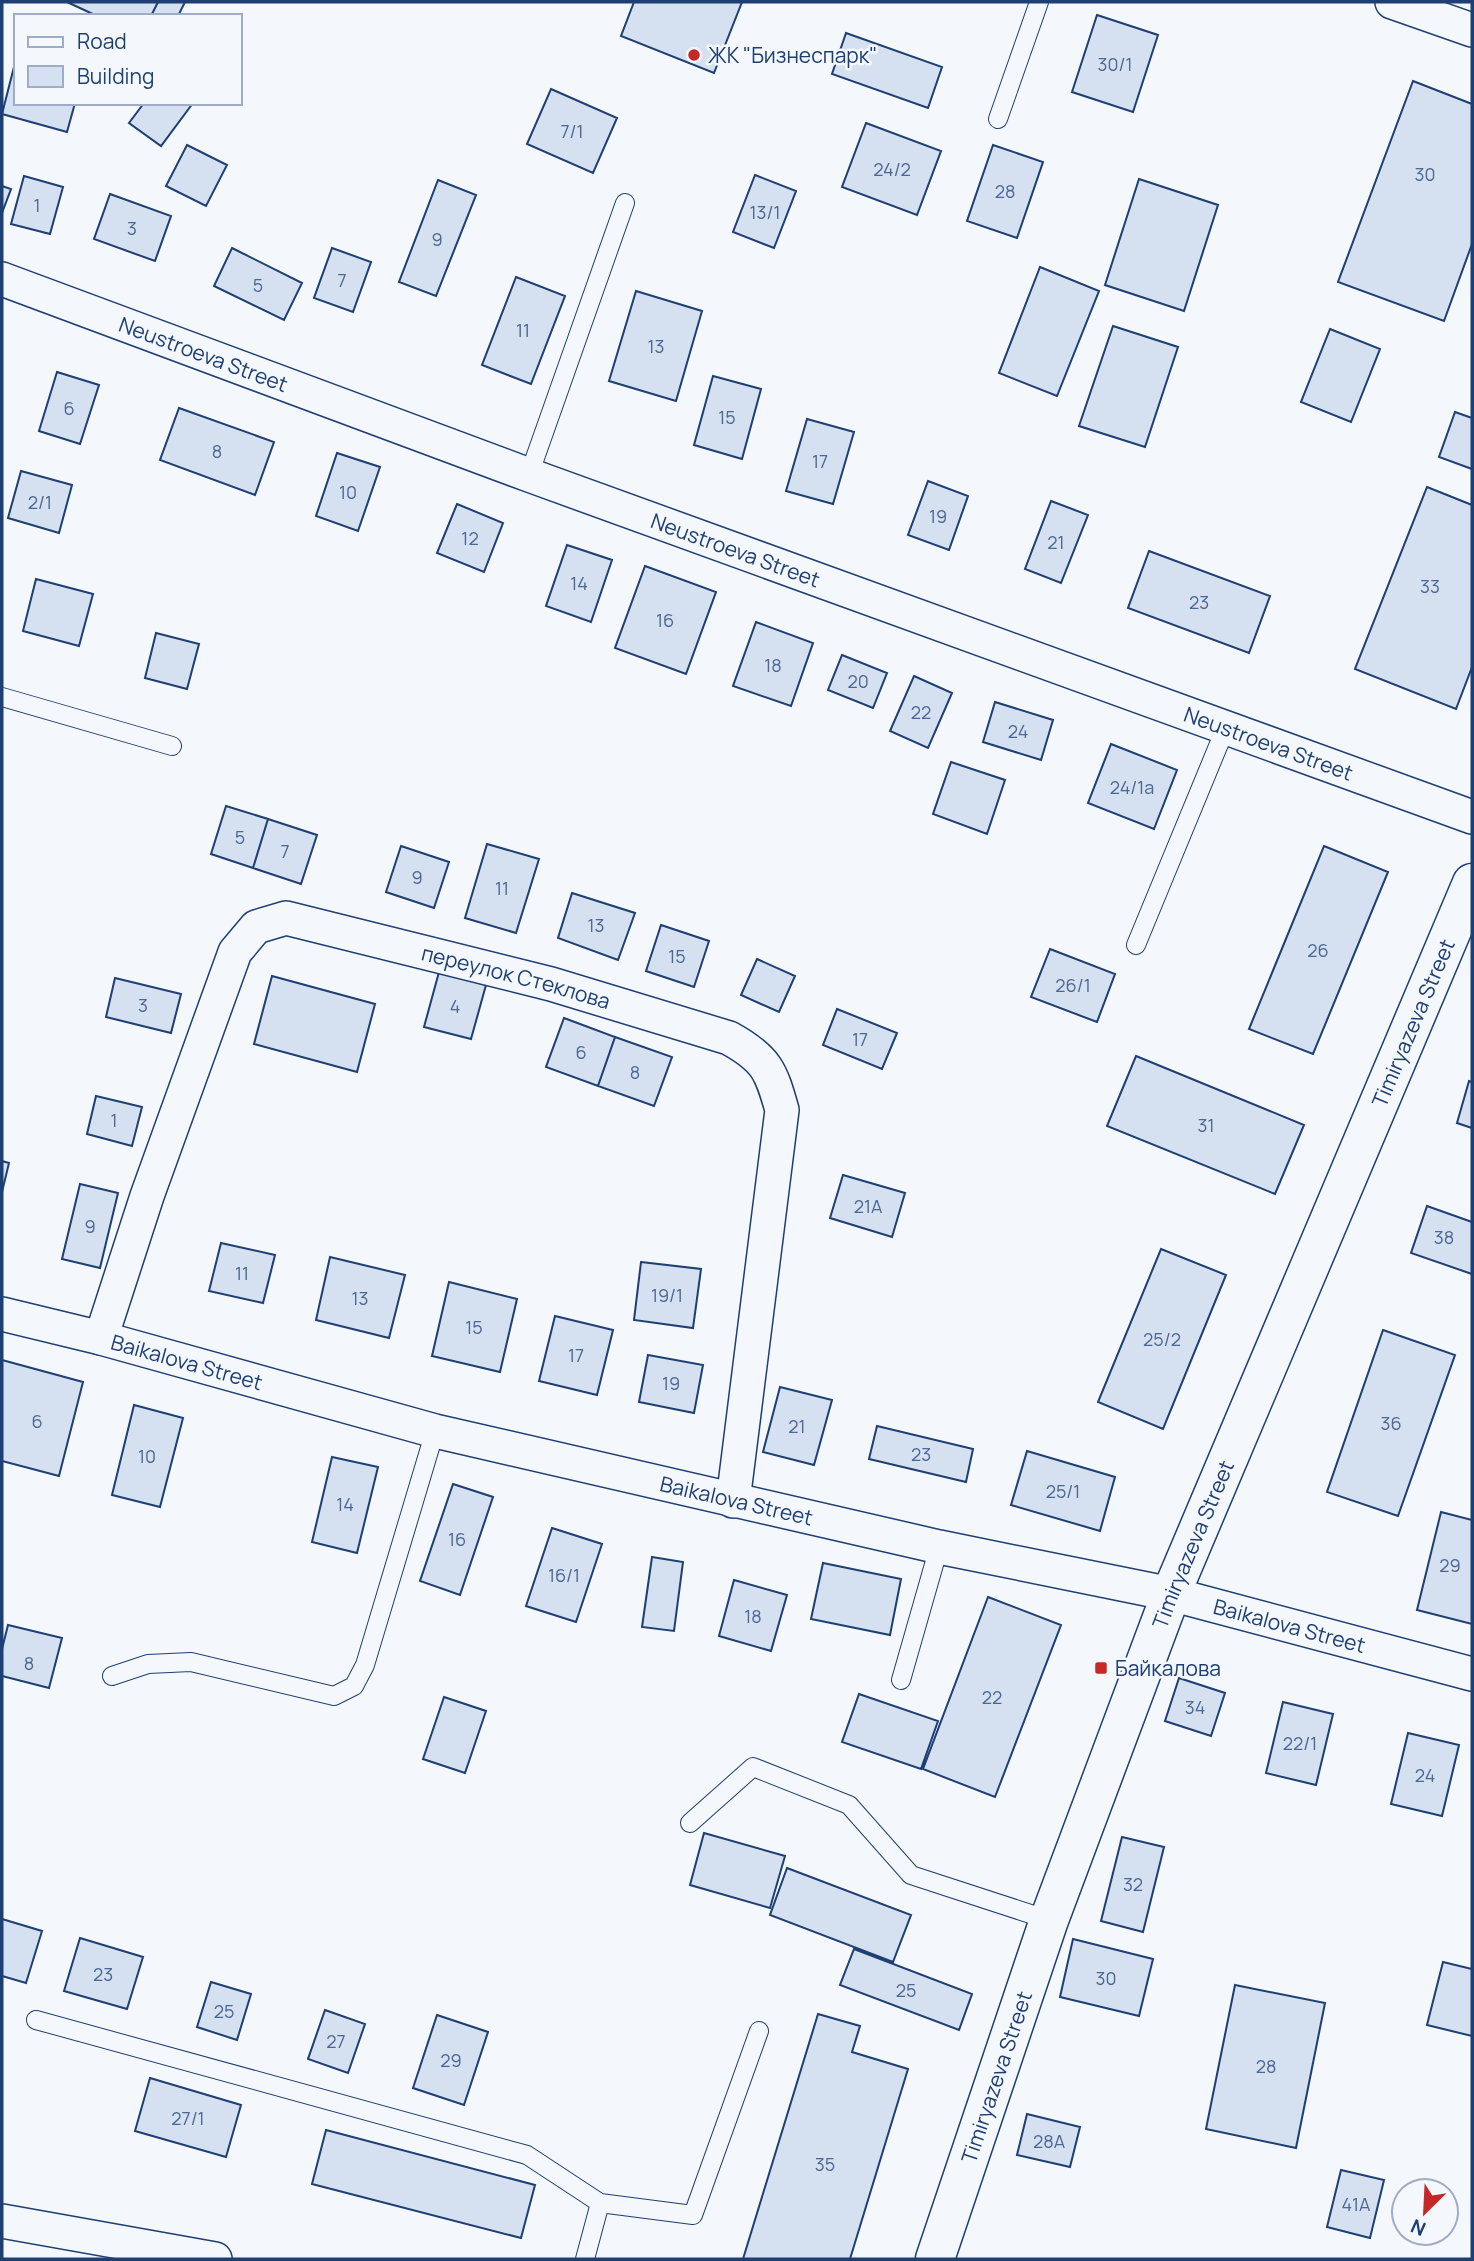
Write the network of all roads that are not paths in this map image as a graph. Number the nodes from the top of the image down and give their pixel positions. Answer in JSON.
{"nodes":[{"id":1,"x":1039,"y":2,"type":"edge"},
{"id":2,"x":1392,"y":2,"type":"edge"},
{"id":3,"x":1472,"y":30,"type":"edge"},
{"id":4,"x":998,"y":119,"type":"dead end"},
{"id":5,"x":625,"y":203,"type":"dead end"},
{"id":6,"x":2,"y":279,"type":"edge"},
{"id":7,"x":529,"y":475,"type":"junction"},
{"id":8,"x":2,"y":697,"type":"edge"},
{"id":9,"x":1226,"y":727,"type":"junction"},
{"id":10,"x":172,"y":746,"type":"dead end"},
{"id":11,"x":1472,"y":817,"type":"edge"},
{"id":12,"x":1472,"y":883,"type":"edge"},
{"id":13,"x":1136,"y":944,"type":"dead end"},
{"id":14,"x":2,"y":1314,"type":"edge"},
{"id":15,"x":101,"y":1338,"type":"junction"},
{"id":16,"x":435,"y":1431,"type":"junction"},
{"id":17,"x":733,"y":1501,"type":"junction"},
{"id":18,"x":939,"y":1547,"type":"junction"},
{"id":19,"x":1171,"y":1594,"type":"junction"},
{"id":20,"x":1472,"y":1674,"type":"edge"},
{"id":21,"x":112,"y":1676,"type":"dead end"},
{"id":22,"x":901,"y":1680,"type":"dead end"},
{"id":23,"x":690,"y":1823,"type":"dead end"},
{"id":24,"x":1049,"y":1920,"type":"junction"},
{"id":25,"x":36,"y":2020,"type":"dead end"},
{"id":26,"x":759,"y":2031,"type":"dead end"},
{"id":27,"x":600,"y":2203,"type":"junction"},
{"id":28,"x":2,"y":2221,"type":"edge"},
{"id":29,"x":215,"y":2259,"type":"edge"},
{"id":30,"x":585,"y":2259,"type":"edge"},
{"id":31,"x":935,"y":2259,"type":"edge"}],
"edges":[{"from":1,"to":4,"type":"lane"},
{"from":2,"to":3,"type":"street"},
{"from":5,"to":7,"type":"lane"},
{"from":6,"to":7,"type":"street","name":"Neustroeva Street"},
{"from":7,"to":9,"type":"street","name":"Neustroeva Street"},
{"from":8,"to":10,"type":"lane"},
{"from":9,"to":11,"type":"street","name":"Neustroeva Street"},
{"from":9,"to":13,"type":"lane"},
{"from":12,"to":19,"type":"street","name":"Timiryazeva Street"},
{"from":14,"to":15,"type":"street","name":"Baikalova Street"},
{"from":15,"to":16,"type":"street","name":"Baikalova Street"},
{"from":15,"to":17,"type":"street","name":"переулок Стеклова"},
{"from":16,"to":17,"type":"street","name":"Baikalova Street"},
{"from":16,"to":21,"type":"lane"},
{"from":17,"to":18,"type":"street","name":"Baikalova Street"},
{"from":18,"to":19,"type":"street","name":"Baikalova Street"},
{"from":18,"to":22,"type":"lane"},
{"from":19,"to":20,"type":"street","name":"Baikalova Street"},
{"from":19,"to":24,"type":"street","name":"Timiryazeva Street"},
{"from":23,"to":24,"type":"lane"},
{"from":24,"to":31,"type":"street","name":"Timiryazeva Street"},
{"from":25,"to":27,"type":"lane"},
{"from":26,"to":27,"type":"lane"},
{"from":27,"to":30,"type":"lane"},
{"from":28,"to":29,"type":"street"}]}
